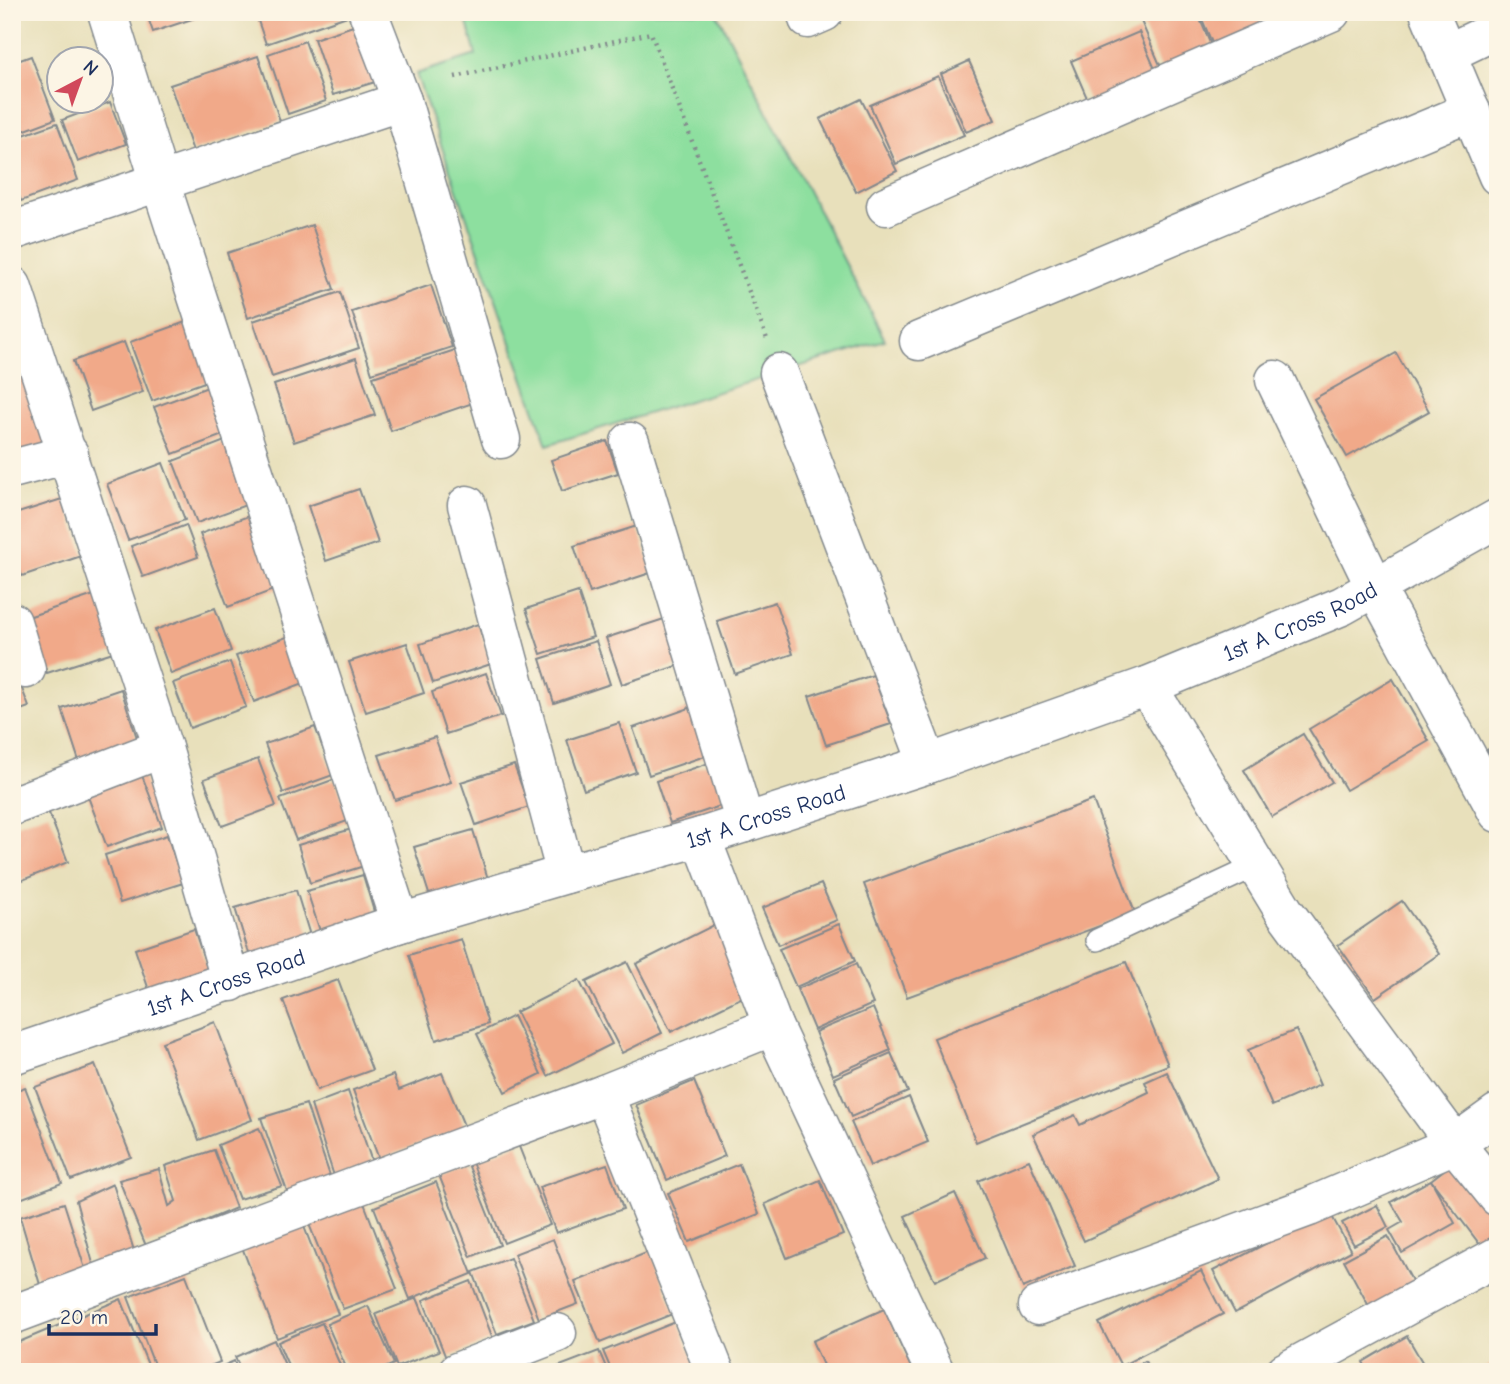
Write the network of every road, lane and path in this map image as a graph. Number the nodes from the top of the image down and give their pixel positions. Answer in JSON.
{"nodes":[{"id":1,"x":107,"y":12,"type":"edge"},
{"id":2,"x":368,"y":12,"type":"edge"},
{"id":3,"x":1331,"y":12,"type":"edge"},
{"id":4,"x":1429,"y":12,"type":"edge"},
{"id":5,"x":1498,"y":29,"type":"edge"},
{"id":6,"x":1447,"y":54,"type":"junction"},
{"id":7,"x":455,"y":77,"type":"dead end"},
{"id":8,"x":402,"y":101,"type":"junction"},
{"id":9,"x":1471,"y":111,"type":"junction"},
{"id":10,"x":1498,"y":176,"type":"edge"},
{"id":11,"x":160,"y":182,"type":"junction"},
{"id":12,"x":886,"y":206,"type":"dead end"},
{"id":13,"x":12,"y":231,"type":"edge"},
{"id":14,"x":12,"y":286,"type":"edge"},
{"id":15,"x":919,"y":341,"type":"dead end"},
{"id":16,"x":779,"y":373,"type":"joint"},
{"id":17,"x":1275,"y":380,"type":"dead end"},
{"id":18,"x":501,"y":439,"type":"dead end"},
{"id":19,"x":630,"y":442,"type":"dead end"},
{"id":20,"x":69,"y":454,"type":"junction"},
{"id":21,"x":12,"y":469,"type":"edge"},
{"id":22,"x":467,"y":505,"type":"dead end"},
{"id":23,"x":1498,"y":518,"type":"edge"},
{"id":24,"x":1375,"y":587,"type":"junction"},
{"id":25,"x":12,"y":622,"type":"edge"},
{"id":26,"x":26,"y":668,"type":"dead end"},
{"id":27,"x":1147,"y":686,"type":"junction"},
{"id":28,"x":163,"y":748,"type":"junction"},
{"id":29,"x":928,"y":764,"type":"junction"},
{"id":30,"x":12,"y":806,"type":"edge"},
{"id":31,"x":1498,"y":813,"type":"edge"},
{"id":32,"x":746,"y":823,"type":"junction"},
{"id":33,"x":701,"y":838,"type":"junction"},
{"id":34,"x":1256,"y":866,"type":"junction"},
{"id":35,"x":566,"y":874,"type":"junction"},
{"id":36,"x":400,"y":923,"type":"junction"},
{"id":37,"x":1097,"y":940,"type":"dead end"},
{"id":38,"x":231,"y":982,"type":"junction"},
{"id":39,"x":773,"y":1026,"type":"junction"},
{"id":40,"x":12,"y":1055,"type":"edge"},
{"id":41,"x":604,"y":1094,"type":"junction"},
{"id":42,"x":1498,"y":1113,"type":"edge"},
{"id":43,"x":1455,"y":1144,"type":"junction"},
{"id":44,"x":1498,"y":1197,"type":"edge"},
{"id":45,"x":1498,"y":1256,"type":"edge"},
{"id":46,"x":1038,"y":1306,"type":"dead end"},
{"id":47,"x":12,"y":1315,"type":"edge"},
{"id":48,"x":557,"y":1333,"type":"dead end"},
{"id":49,"x":457,"y":1372,"type":"edge"},
{"id":50,"x":715,"y":1372,"type":"edge"},
{"id":51,"x":935,"y":1372,"type":"edge"},
{"id":52,"x":1285,"y":1372,"type":"edge"}],
"edges":[{"from":1,"to":11,"type":"street"},
{"from":2,"to":8,"type":"street"},
{"from":3,"to":12,"type":"street"},
{"from":4,"to":6,"type":"street"},
{"from":5,"to":6,"type":"street"},
{"from":6,"to":9,"type":"street"},
{"from":7,"to":16,"type":"path"},
{"from":8,"to":11,"type":"street"},
{"from":8,"to":18,"type":"street"},
{"from":9,"to":10,"type":"street"},
{"from":9,"to":15,"type":"street"},
{"from":11,"to":13,"type":"street"},
{"from":11,"to":36,"type":"street"},
{"from":14,"to":20,"type":"street"},
{"from":16,"to":29,"type":"street"},
{"from":17,"to":24,"type":"street"},
{"from":19,"to":32,"type":"street"},
{"from":20,"to":21,"type":"street"},
{"from":20,"to":28,"type":"street"},
{"from":22,"to":35,"type":"street"},
{"from":23,"to":24,"type":"street","name":"1st A Cross Road"},
{"from":24,"to":27,"type":"street","name":"1st A Cross Road"},
{"from":24,"to":31,"type":"street"},
{"from":25,"to":26,"type":"street"},
{"from":27,"to":29,"type":"street","name":"1st A Cross Road"},
{"from":27,"to":34,"type":"street"},
{"from":28,"to":30,"type":"street"},
{"from":28,"to":38,"type":"street"},
{"from":29,"to":32,"type":"street","name":"1st A Cross Road"},
{"from":32,"to":33,"type":"street","name":"1st A Cross Road"},
{"from":33,"to":35,"type":"street","name":"1st A Cross Road"},
{"from":33,"to":39,"type":"street"},
{"from":34,"to":37,"type":"lane"},
{"from":34,"to":43,"type":"street"},
{"from":35,"to":36,"type":"street","name":"1st A Cross Road"},
{"from":36,"to":38,"type":"street","name":"1st A Cross Road"},
{"from":38,"to":40,"type":"street","name":"1st A Cross Road"},
{"from":39,"to":41,"type":"street"},
{"from":39,"to":51,"type":"street"},
{"from":41,"to":47,"type":"street"},
{"from":41,"to":50,"type":"street"},
{"from":42,"to":43,"type":"street"},
{"from":43,"to":44,"type":"street"},
{"from":43,"to":46,"type":"street"},
{"from":45,"to":52,"type":"street"},
{"from":48,"to":49,"type":"street"}]}
